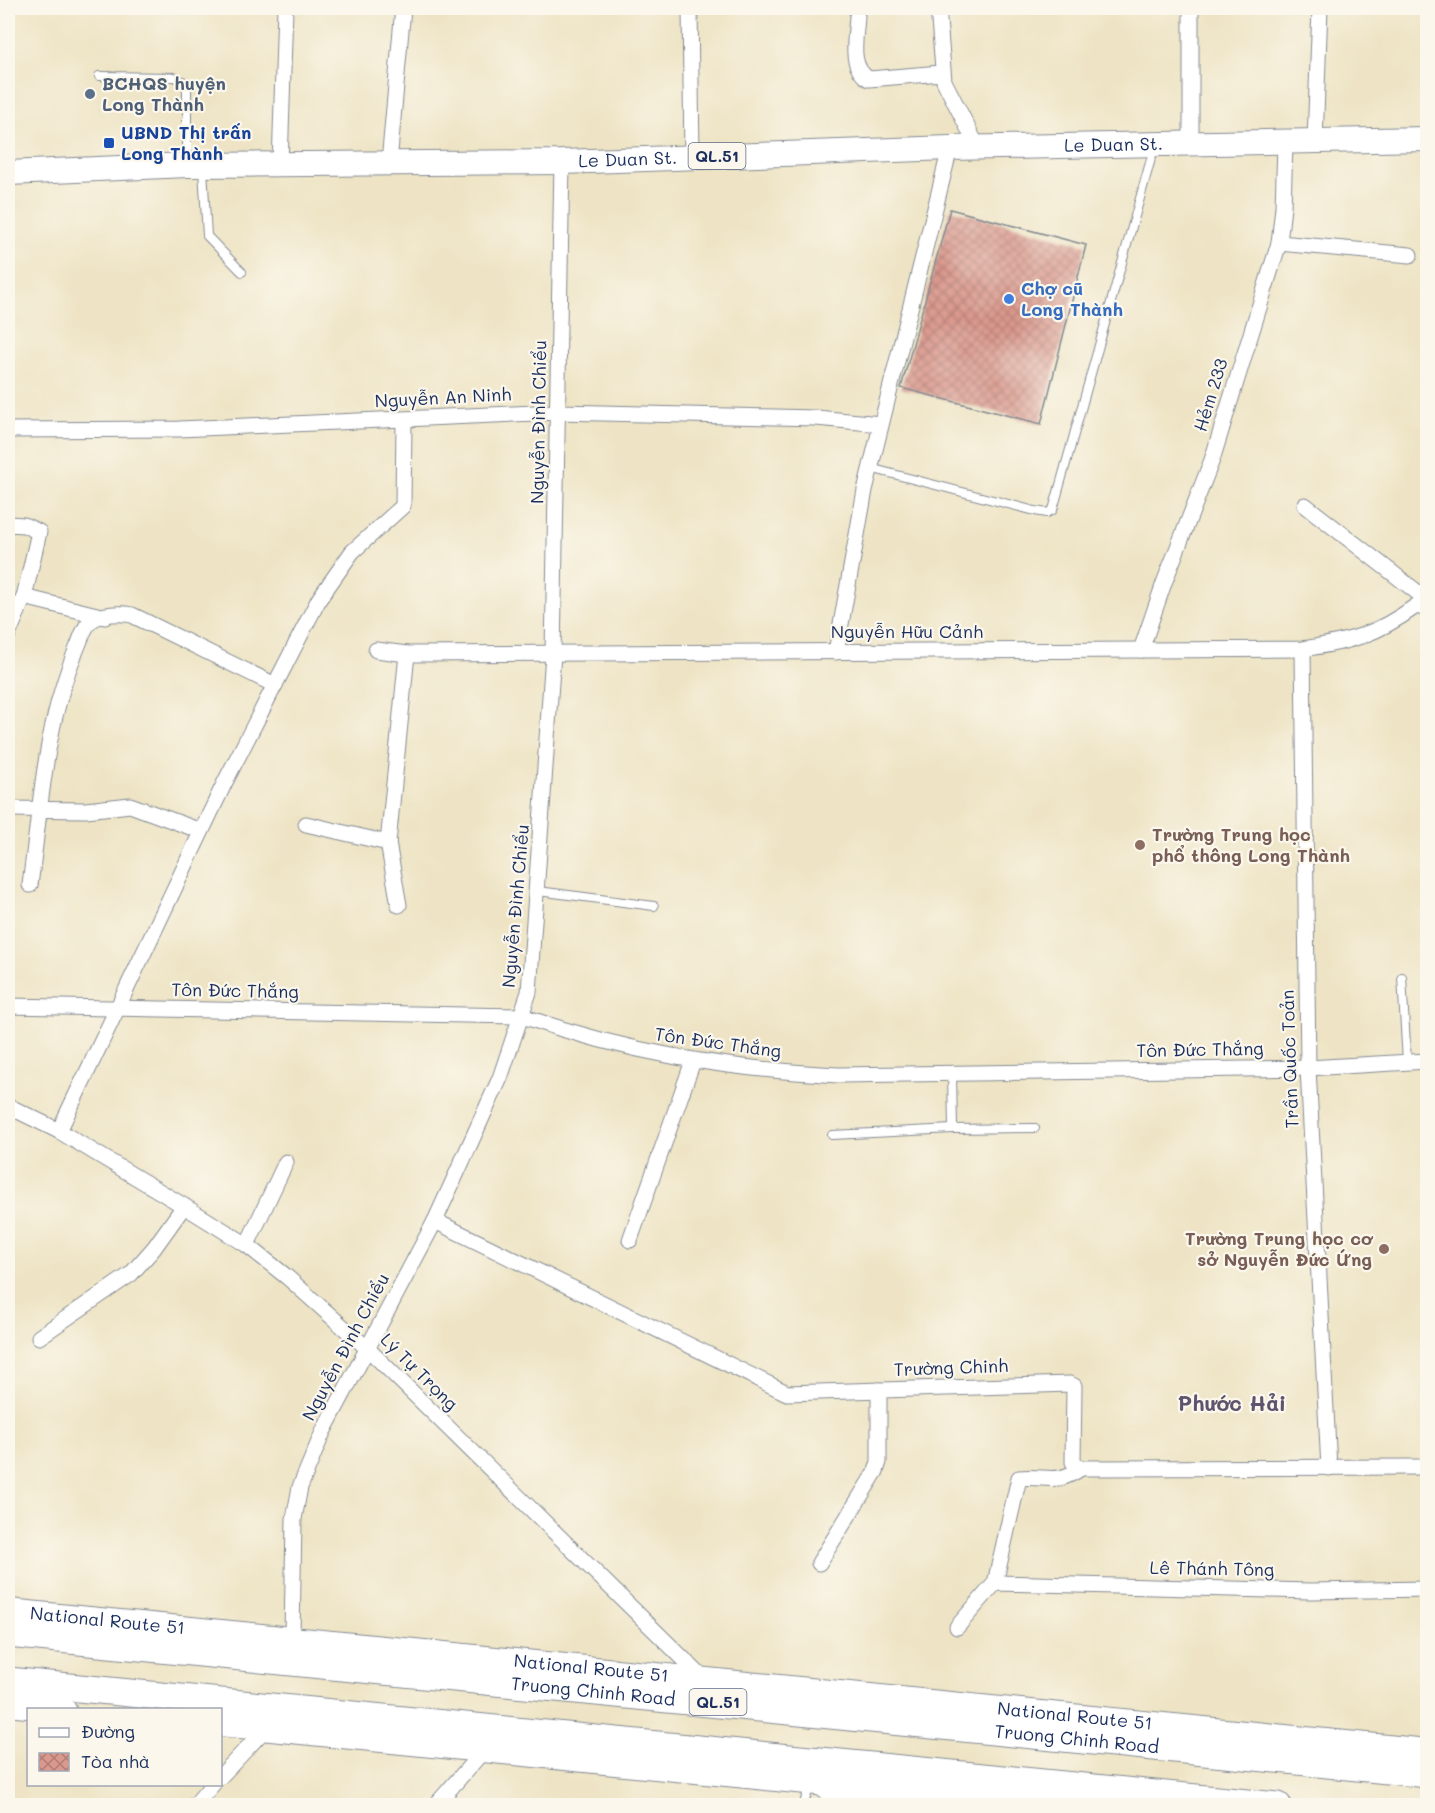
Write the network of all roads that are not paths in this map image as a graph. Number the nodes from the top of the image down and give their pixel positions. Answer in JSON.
{"nodes":[{"id":1,"x":285,"y":8,"type":"edge"},
{"id":2,"x":403,"y":8,"type":"edge"},
{"id":3,"x":690,"y":8,"type":"edge"},
{"id":4,"x":938,"y":8,"type":"edge"},
{"id":5,"x":1191,"y":8,"type":"edge"},
{"id":6,"x":1320,"y":8,"type":"edge"},
{"id":7,"x":856,"y":16,"type":"dead end"},
{"id":8,"x":941,"y":72,"type":"junction"},
{"id":9,"x":99,"y":76,"type":"dead end"},
{"id":10,"x":1428,"y":139,"type":"edge"},
{"id":11,"x":1315,"y":141,"type":"junction"},
{"id":12,"x":1155,"y":144,"type":"junction"},
{"id":13,"x":1191,"y":144,"type":"junction"},
{"id":14,"x":1285,"y":144,"type":"junction"},
{"id":15,"x":950,"y":148,"type":"junction"},
{"id":16,"x":978,"y":148,"type":"junction"},
{"id":17,"x":692,"y":157,"type":"junction"},
{"id":18,"x":562,"y":162,"type":"junction"},
{"id":19,"x":389,"y":164,"type":"junction"},
{"id":20,"x":195,"y":165,"type":"junction"},
{"id":21,"x":280,"y":165,"type":"junction"},
{"id":22,"x":8,"y":173,"type":"edge"},
{"id":23,"x":1279,"y":243,"type":"junction"},
{"id":24,"x":1410,"y":255,"type":"dead end"},
{"id":25,"x":242,"y":272,"type":"dead end"},
{"id":26,"x":559,"y":412,"type":"junction"},
{"id":27,"x":404,"y":420,"type":"junction"},
{"id":28,"x":881,"y":424,"type":"junction"},
{"id":29,"x":8,"y":430,"type":"edge"},
{"id":30,"x":870,"y":468,"type":"junction"},
{"id":31,"x":1305,"y":505,"type":"dead end"},
{"id":32,"x":8,"y":524,"type":"edge"},
{"id":33,"x":24,"y":597,"type":"junction"},
{"id":34,"x":1424,"y":603,"type":"edge"},
{"id":35,"x":105,"y":616,"type":"junction"},
{"id":36,"x":8,"y":635,"type":"edge"},
{"id":37,"x":1303,"y":649,"type":"junction"},
{"id":38,"x":376,"y":650,"type":"dead end"},
{"id":39,"x":1142,"y":650,"type":"junction"},
{"id":40,"x":836,"y":652,"type":"junction"},
{"id":41,"x":407,"y":654,"type":"junction"},
{"id":42,"x":553,"y":654,"type":"junction"},
{"id":43,"x":275,"y":685,"type":"junction"},
{"id":44,"x":8,"y":809,"type":"edge"},
{"id":45,"x":40,"y":811,"type":"junction"},
{"id":46,"x":306,"y":824,"type":"dead end"},
{"id":47,"x":201,"y":831,"type":"junction"},
{"id":48,"x":388,"y":843,"type":"junction"},
{"id":49,"x":30,"y":885,"type":"dead end"},
{"id":50,"x":538,"y":891,"type":"junction"},
{"id":51,"x":399,"y":905,"type":"dead end"},
{"id":52,"x":654,"y":906,"type":"dead end"},
{"id":53,"x":1402,"y":977,"type":"dead end"},
{"id":54,"x":8,"y":1006,"type":"edge"},
{"id":55,"x":117,"y":1008,"type":"junction"},
{"id":56,"x":522,"y":1016,"type":"junction"},
{"id":57,"x":693,"y":1061,"type":"junction"},
{"id":58,"x":1428,"y":1061,"type":"edge"},
{"id":59,"x":1407,"y":1062,"type":"junction"},
{"id":60,"x":1308,"y":1068,"type":"junction"},
{"id":61,"x":952,"y":1073,"type":"junction"},
{"id":62,"x":8,"y":1106,"type":"edge"},
{"id":63,"x":1035,"y":1128,"type":"dead end"},
{"id":64,"x":953,"y":1129,"type":"junction"},
{"id":65,"x":59,"y":1131,"type":"junction"},
{"id":66,"x":831,"y":1134,"type":"dead end"},
{"id":67,"x":286,"y":1162,"type":"dead end"},
{"id":68,"x":184,"y":1206,"type":"junction"},
{"id":69,"x":435,"y":1221,"type":"junction"},
{"id":70,"x":630,"y":1240,"type":"dead end"},
{"id":71,"x":247,"y":1245,"type":"junction"},
{"id":72,"x":39,"y":1337,"type":"dead end"},
{"id":73,"x":369,"y":1350,"type":"junction"},
{"id":74,"x":879,"y":1390,"type":"junction"},
{"id":75,"x":1428,"y":1467,"type":"edge"},
{"id":76,"x":1081,"y":1468,"type":"junction"},
{"id":77,"x":1329,"y":1468,"type":"junction"},
{"id":78,"x":819,"y":1563,"type":"dead end"},
{"id":79,"x":996,"y":1583,"type":"junction"},
{"id":80,"x":1428,"y":1589,"type":"edge"},
{"id":81,"x":9,"y":1622,"type":"edge"},
{"id":82,"x":957,"y":1628,"type":"dead end"},
{"id":83,"x":291,"y":1649,"type":"junction"},
{"id":84,"x":8,"y":1681,"type":"edge"},
{"id":85,"x":702,"y":1689,"type":"junction"},
{"id":86,"x":8,"y":1704,"type":"edge"},
{"id":87,"x":45,"y":1708,"type":"edge"},
{"id":88,"x":202,"y":1708,"type":"edge"},
{"id":89,"x":222,"y":1711,"type":"edge"},
{"id":90,"x":266,"y":1717,"type":"junction"},
{"id":91,"x":222,"y":1724,"type":"edge"},
{"id":92,"x":484,"y":1750,"type":"junction"},
{"id":93,"x":1428,"y":1751,"type":"edge"},
{"id":94,"x":222,"y":1774,"type":"edge"},
{"id":95,"x":1428,"y":1774,"type":"edge"},
{"id":96,"x":810,"y":1782,"type":"edge"},
{"id":97,"x":212,"y":1786,"type":"edge"},
{"id":98,"x":194,"y":1806,"type":"edge"},
{"id":99,"x":435,"y":1806,"type":"edge"},
{"id":100,"x":846,"y":1806,"type":"edge"},
{"id":101,"x":1049,"y":1806,"type":"edge"},
{"id":102,"x":1278,"y":1806,"type":"edge"}],
"edges":[{"from":1,"to":21,"type":"street"},
{"from":2,"to":19,"type":"street"},
{"from":3,"to":17,"type":"street"},
{"from":4,"to":8,"type":"street"},
{"from":5,"to":13,"type":"street"},
{"from":6,"to":11,"type":"street"},
{"from":7,"to":8,"type":"street"},
{"from":8,"to":16,"type":"street"},
{"from":9,"to":20,"type":"lane"},
{"from":10,"to":11,"type":"main road","name":"Le Duan St.","number":"QL.51"},
{"from":11,"to":14,"type":"main road","name":"Le Duan St.","number":"QL.51"},
{"from":12,"to":13,"type":"main road","name":"Le Duan St.","number":"QL.51"},
{"from":12,"to":16,"type":"main road","name":"Le Duan St.","number":"QL.51"},
{"from":12,"to":30,"type":"lane"},
{"from":13,"to":14,"type":"main road","name":"Le Duan St.","number":"QL.51"},
{"from":14,"to":23,"type":"street","name":"Hẻm 233"},
{"from":15,"to":16,"type":"main road","name":"Le Duan St.","number":"QL.51"},
{"from":15,"to":17,"type":"main road","name":"Le Duan St.","number":"QL.51"},
{"from":15,"to":28,"type":"street"},
{"from":17,"to":18,"type":"main road","name":"Le Duan St.","number":"QL.51"},
{"from":18,"to":19,"type":"main road","name":"Le Duan St.","number":"QL.51"},
{"from":18,"to":26,"type":"street","name":"Nguyễn Đình Chiểu"},
{"from":19,"to":21,"type":"main road","name":"Le Duan St.","number":"QL.51"},
{"from":20,"to":21,"type":"main road","name":"Le Duan St.","number":"QL.51"},
{"from":20,"to":22,"type":"main road","name":"Le Duan St.","number":"QL.51"},
{"from":20,"to":25,"type":"lane"},
{"from":23,"to":24,"type":"street"},
{"from":23,"to":39,"type":"street","name":"Hẻm 233"},
{"from":26,"to":27,"type":"street","name":"Nguyễn An Ninh"},
{"from":26,"to":28,"type":"street","name":"Nguyễn An Ninh"},
{"from":26,"to":42,"type":"street","name":"Nguyễn Đình Chiểu"},
{"from":27,"to":29,"type":"street","name":"Nguyễn An Ninh"},
{"from":27,"to":43,"type":"street"},
{"from":28,"to":30,"type":"street"},
{"from":30,"to":40,"type":"street"},
{"from":31,"to":34,"type":"street"},
{"from":32,"to":33,"type":"street"},
{"from":33,"to":35,"type":"street"},
{"from":33,"to":36,"type":"street"},
{"from":34,"to":37,"type":"street","name":"Nguyễn Hữu Cảnh"},
{"from":35,"to":43,"type":"street"},
{"from":35,"to":45,"type":"street"},
{"from":37,"to":39,"type":"street","name":"Nguyễn Hữu Cảnh"},
{"from":37,"to":60,"type":"street","name":"Trần Quốc Toản"},
{"from":38,"to":41,"type":"street","name":"Nguyễn Hữu Cảnh"},
{"from":39,"to":40,"type":"street","name":"Nguyễn Hữu Cảnh"},
{"from":40,"to":42,"type":"street","name":"Nguyễn Hữu Cảnh"},
{"from":41,"to":42,"type":"street","name":"Nguyễn Hữu Cảnh"},
{"from":41,"to":48,"type":"street"},
{"from":42,"to":50,"type":"street","name":"Nguyễn Đình Chiểu"},
{"from":43,"to":47,"type":"street"},
{"from":44,"to":45,"type":"street"},
{"from":45,"to":47,"type":"street"},
{"from":45,"to":49,"type":"street"},
{"from":46,"to":48,"type":"street"},
{"from":47,"to":55,"type":"street"},
{"from":48,"to":51,"type":"street"},
{"from":50,"to":52,"type":"lane"},
{"from":50,"to":56,"type":"street","name":"Nguyễn Đình Chiểu"},
{"from":53,"to":59,"type":"lane"},
{"from":54,"to":55,"type":"street","name":"Tôn Đức Thắng"},
{"from":55,"to":56,"type":"street","name":"Tôn Đức Thắng"},
{"from":55,"to":65,"type":"street"},
{"from":56,"to":57,"type":"street","name":"Tôn Đức Thắng"},
{"from":56,"to":69,"type":"street","name":"Nguyễn Đình Chiểu"},
{"from":57,"to":61,"type":"street","name":"Tôn Đức Thắng"},
{"from":57,"to":70,"type":"street"},
{"from":58,"to":59,"type":"street","name":"Tôn Đức Thắng"},
{"from":59,"to":60,"type":"street","name":"Tôn Đức Thắng"},
{"from":60,"to":61,"type":"street","name":"Tôn Đức Thắng"},
{"from":60,"to":77,"type":"street","name":"Trần Quốc Toản"},
{"from":61,"to":64,"type":"lane"},
{"from":62,"to":65,"type":"street","name":"Lý Tự Trọng"},
{"from":63,"to":64,"type":"lane"},
{"from":64,"to":66,"type":"lane"},
{"from":65,"to":68,"type":"street","name":"Lý Tự Trọng"},
{"from":67,"to":71,"type":"street"},
{"from":68,"to":71,"type":"street","name":"Lý Tự Trọng"},
{"from":68,"to":72,"type":"street"},
{"from":69,"to":73,"type":"street","name":"Nguyễn Đình Chiểu"},
{"from":69,"to":74,"type":"street","name":"Trường Chinh"},
{"from":71,"to":73,"type":"street","name":"Lý Tự Trọng"},
{"from":73,"to":83,"type":"street","name":"Nguyễn Đình Chiểu"},
{"from":73,"to":85,"type":"street","name":"Lý Tự Trọng"},
{"from":74,"to":76,"type":"street","name":"Trường Chinh"},
{"from":74,"to":78,"type":"street"},
{"from":75,"to":77,"type":"street"},
{"from":76,"to":77,"type":"street"},
{"from":76,"to":79,"type":"street"},
{"from":79,"to":80,"type":"street","name":"Lê Thánh Tông"},
{"from":79,"to":82,"type":"street"},
{"from":81,"to":83,"type":"highway","name":"Truong Chinh Road","number":"QL.51"},
{"from":83,"to":85,"type":"highway","name":"Truong Chinh Road","number":"QL.51"},
{"from":84,"to":88,"type":"highway"},
{"from":85,"to":93,"type":"main road","name":"National Route 51","number":"QL.51"},
{"from":85,"to":95,"type":"highway","name":"Truong Chinh Road","number":"QL.51"},
{"from":86,"to":87,"type":"main road"},
{"from":89,"to":90,"type":"highway"},
{"from":90,"to":91,"type":"main road"},
{"from":90,"to":92,"type":"main road"},
{"from":90,"to":94,"type":"street"},
{"from":90,"to":96,"type":"highway"},
{"from":92,"to":96,"type":"main road"},
{"from":92,"to":99,"type":"street"},
{"from":96,"to":100,"type":"street"},
{"from":96,"to":101,"type":"main road"},
{"from":96,"to":102,"type":"highway"},
{"from":97,"to":98,"type":"street"}]}
